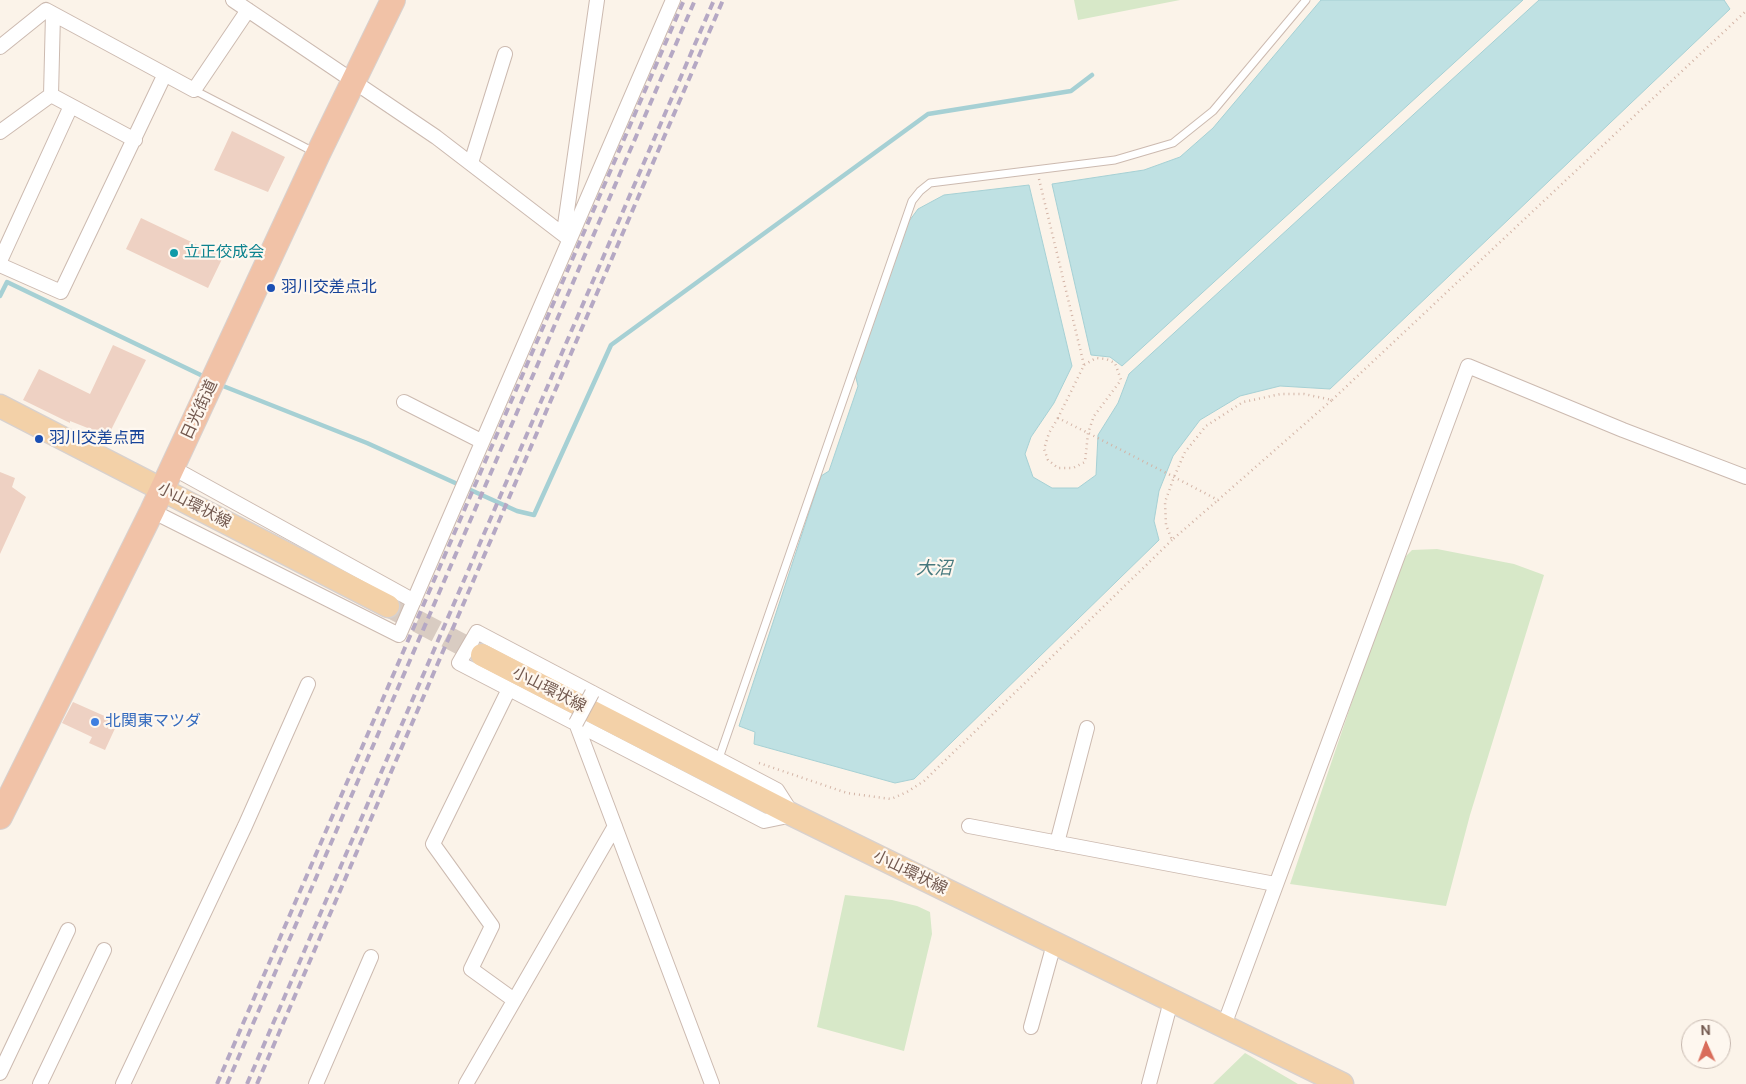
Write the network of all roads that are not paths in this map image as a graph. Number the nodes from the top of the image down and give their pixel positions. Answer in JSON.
{"nodes":[{"id":1,"x":233,"y":0,"type":"edge"},
{"id":2,"x":393,"y":0,"type":"edge"},
{"id":3,"x":597,"y":0,"type":"edge"},
{"id":4,"x":673,"y":0,"type":"edge"},
{"id":5,"x":1306,"y":0,"type":"edge"},
{"id":6,"x":49,"y":8,"type":"edge"},
{"id":7,"x":248,"y":10,"type":"junction"},
{"id":8,"x":0,"y":47,"type":"edge"},
{"id":9,"x":505,"y":54,"type":"dead end"},
{"id":10,"x":164,"y":76,"type":"junction"},
{"id":11,"x":354,"y":82,"type":"junction"},
{"id":12,"x":194,"y":90,"type":"junction"},
{"id":13,"x":50,"y":95,"type":"junction"},
{"id":14,"x":71,"y":106,"type":"junction"},
{"id":15,"x":0,"y":132,"type":"edge"},
{"id":16,"x":134,"y":140,"type":"junction"},
{"id":17,"x":318,"y":154,"type":"junction"},
{"id":18,"x":471,"y":164,"type":"junction"},
{"id":19,"x":569,"y":239,"type":"junction"},
{"id":20,"x":0,"y":263,"type":"edge"},
{"id":21,"x":404,"y":402,"type":"dead end"},
{"id":22,"x":0,"y":406,"type":"edge"},
{"id":23,"x":481,"y":441,"type":"junction"},
{"id":24,"x":173,"y":468,"type":"junction"},
{"id":25,"x":1746,"y":477,"type":"edge"},
{"id":26,"x":157,"y":500,"type":"junction"},
{"id":27,"x":414,"y":601,"type":"junction"},
{"id":28,"x":388,"y":606,"type":"tunnel mouth"},
{"id":29,"x":482,"y":655,"type":"tunnel mouth"},
{"id":30,"x":308,"y":684,"type":"dead end"},
{"id":31,"x":509,"y":688,"type":"junction"},
{"id":32,"x":592,"y":693,"type":"junction"},
{"id":33,"x":576,"y":723,"type":"junction"},
{"id":34,"x":1087,"y":728,"type":"dead end"},
{"id":35,"x":719,"y":758,"type":"junction"},
{"id":36,"x":793,"y":815,"type":"junction"},
{"id":37,"x":0,"y":817,"type":"edge"},
{"id":38,"x":614,"y":826,"type":"junction"},
{"id":39,"x":969,"y":826,"type":"dead end"},
{"id":40,"x":1057,"y":842,"type":"junction"},
{"id":41,"x":1275,"y":884,"type":"junction"},
{"id":42,"x":68,"y":930,"type":"dead end"},
{"id":43,"x":1054,"y":944,"type":"junction"},
{"id":44,"x":104,"y":950,"type":"dead end"},
{"id":45,"x":370,"y":957,"type":"dead end"},
{"id":46,"x":514,"y":1000,"type":"junction"},
{"id":47,"x":1171,"y":1001,"type":"junction"},
{"id":48,"x":1031,"y":1027,"type":"dead end"},
{"id":49,"x":1223,"y":1028,"type":"junction"},
{"id":50,"x":0,"y":1073,"type":"edge"},
{"id":51,"x":40,"y":1084,"type":"edge"},
{"id":52,"x":122,"y":1084,"type":"edge"},
{"id":53,"x":316,"y":1084,"type":"edge"},
{"id":54,"x":466,"y":1084,"type":"edge"},
{"id":55,"x":712,"y":1084,"type":"edge"},
{"id":56,"x":1149,"y":1084,"type":"edge"},
{"id":57,"x":1342,"y":1084,"type":"edge"}],
"edges":[{"from":1,"to":7,"type":"street"},
{"from":2,"to":11,"type":"highway","name":"日光街道"},
{"from":3,"to":19,"type":"street"},
{"from":4,"to":19,"type":"street"},
{"from":5,"to":35,"type":"lane"},
{"from":6,"to":8,"type":"street"},
{"from":6,"to":10,"type":"street"},
{"from":6,"to":13,"type":"street"},
{"from":7,"to":11,"type":"street"},
{"from":7,"to":12,"type":"street"},
{"from":9,"to":18,"type":"street"},
{"from":10,"to":12,"type":"street"},
{"from":10,"to":16,"type":"street"},
{"from":11,"to":17,"type":"highway","name":"日光街道"},
{"from":11,"to":18,"type":"street"},
{"from":12,"to":17,"type":"lane"},
{"from":13,"to":14,"type":"street"},
{"from":13,"to":15,"type":"street"},
{"from":14,"to":16,"type":"street"},
{"from":14,"to":20,"type":"street"},
{"from":16,"to":20,"type":"street"},
{"from":17,"to":24,"type":"highway","name":"日光街道"},
{"from":18,"to":19,"type":"street"},
{"from":19,"to":23,"type":"street"},
{"from":21,"to":23,"type":"street"},
{"from":22,"to":26,"type":"main road","name":"小山環状線"},
{"from":23,"to":27,"type":"street"},
{"from":24,"to":26,"type":"highway","name":"日光街道"},
{"from":24,"to":27,"type":"street"},
{"from":25,"to":41,"type":"street"},
{"from":26,"to":27,"type":"street"},
{"from":26,"to":28,"type":"main road","name":"小山環状線"},
{"from":26,"to":37,"type":"highway","name":"日光街道"},
{"from":29,"to":36,"type":"main road","name":"小山環状線"},
{"from":30,"to":52,"type":"street"},
{"from":31,"to":32,"type":"street"},
{"from":31,"to":33,"type":"street"},
{"from":31,"to":46,"type":"street"},
{"from":32,"to":33,"type":"street","bridge":true},
{"from":32,"to":35,"type":"street"},
{"from":33,"to":36,"type":"street"},
{"from":33,"to":38,"type":"street"},
{"from":34,"to":40,"type":"street"},
{"from":35,"to":36,"type":"street"},
{"from":36,"to":43,"type":"main road","name":"小山環状線"},
{"from":38,"to":46,"type":"street"},
{"from":38,"to":55,"type":"street"},
{"from":39,"to":40,"type":"street"},
{"from":40,"to":41,"type":"street"},
{"from":41,"to":49,"type":"street"},
{"from":42,"to":50,"type":"street"},
{"from":43,"to":47,"type":"main road","name":"小山環状線"},
{"from":43,"to":48,"type":"street"},
{"from":44,"to":51,"type":"street"},
{"from":45,"to":53,"type":"street"},
{"from":46,"to":54,"type":"street"},
{"from":47,"to":49,"type":"main road","name":"小山環状線"},
{"from":47,"to":56,"type":"street"},
{"from":49,"to":57,"type":"main road","name":"小山環状線"}]}
